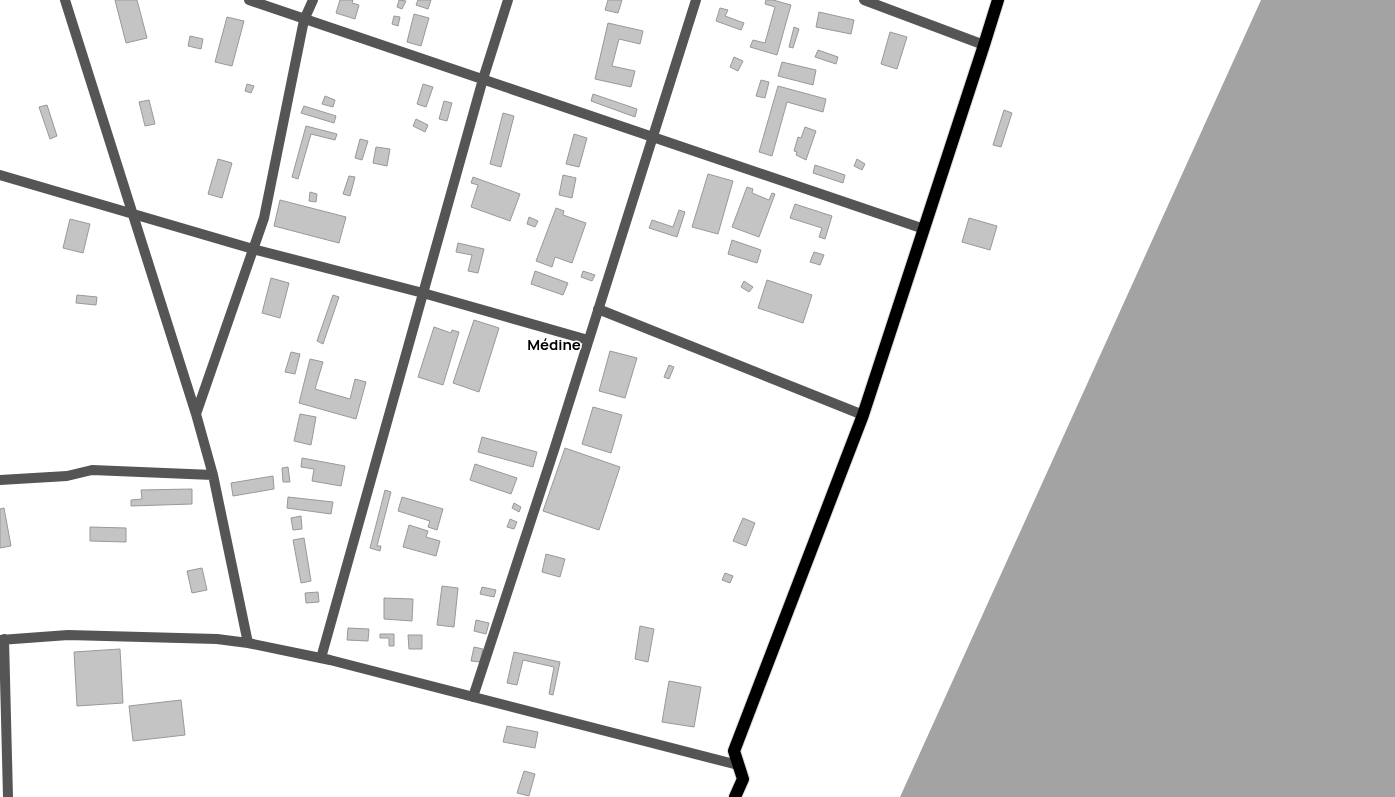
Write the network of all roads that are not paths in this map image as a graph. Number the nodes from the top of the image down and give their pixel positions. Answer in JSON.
{"nodes":[{"id":1,"x":65,"y":0,"type":"edge"},
{"id":2,"x":249,"y":0,"type":"edge"},
{"id":3,"x":313,"y":0,"type":"edge"},
{"id":4,"x":508,"y":0,"type":"edge"},
{"id":5,"x":696,"y":0,"type":"edge"},
{"id":6,"x":864,"y":0,"type":"edge"},
{"id":7,"x":998,"y":0,"type":"edge"},
{"id":8,"x":304,"y":20,"type":"junction"},
{"id":9,"x":984,"y":45,"type":"junction"},
{"id":10,"x":483,"y":79,"type":"junction"},
{"id":11,"x":653,"y":138,"type":"junction"},
{"id":12,"x":0,"y":175,"type":"edge"},
{"id":13,"x":133,"y":215,"type":"junction"},
{"id":14,"x":924,"y":229,"type":"junction"},
{"id":15,"x":253,"y":249,"type":"junction"},
{"id":16,"x":424,"y":293,"type":"junction"},
{"id":17,"x":598,"y":309,"type":"junction"},
{"id":18,"x":588,"y":340,"type":"junction"},
{"id":19,"x":196,"y":414,"type":"junction"},
{"id":20,"x":862,"y":415,"type":"junction"},
{"id":21,"x":213,"y":475,"type":"junction"},
{"id":22,"x":0,"y":480,"type":"edge"},
{"id":23,"x":2,"y":640,"type":"edge"},
{"id":24,"x":248,"y":643,"type":"junction"},
{"id":25,"x":321,"y":658,"type":"junction"},
{"id":26,"x":473,"y":697,"type":"junction"},
{"id":27,"x":738,"y":765,"type":"junction"},
{"id":28,"x":8,"y":797,"type":"edge"},
{"id":29,"x":735,"y":797,"type":"edge"}],
"edges":[{"from":1,"to":13,"type":"street"},
{"from":2,"to":8,"type":"street"},
{"from":3,"to":8,"type":"street"},
{"from":4,"to":10,"type":"street"},
{"from":5,"to":11,"type":"street"},
{"from":6,"to":9,"type":"street"},
{"from":7,"to":9,"type":"highway"},
{"from":8,"to":10,"type":"street"},
{"from":8,"to":15,"type":"street"},
{"from":9,"to":14,"type":"highway"},
{"from":10,"to":11,"type":"street"},
{"from":10,"to":16,"type":"street"},
{"from":11,"to":14,"type":"street"},
{"from":11,"to":17,"type":"street"},
{"from":12,"to":13,"type":"street"},
{"from":13,"to":15,"type":"street"},
{"from":13,"to":19,"type":"street"},
{"from":14,"to":20,"type":"highway"},
{"from":15,"to":16,"type":"street"},
{"from":15,"to":19,"type":"street"},
{"from":16,"to":18,"type":"street"},
{"from":16,"to":25,"type":"street"},
{"from":17,"to":18,"type":"street"},
{"from":17,"to":20,"type":"street"},
{"from":18,"to":26,"type":"street"},
{"from":19,"to":21,"type":"street"},
{"from":20,"to":27,"type":"highway"},
{"from":21,"to":22,"type":"street"},
{"from":21,"to":24,"type":"street"},
{"from":23,"to":24,"type":"street"},
{"from":23,"to":28,"type":"street"},
{"from":24,"to":25,"type":"street"},
{"from":25,"to":26,"type":"street"},
{"from":26,"to":27,"type":"street"},
{"from":27,"to":29,"type":"highway"}]}
